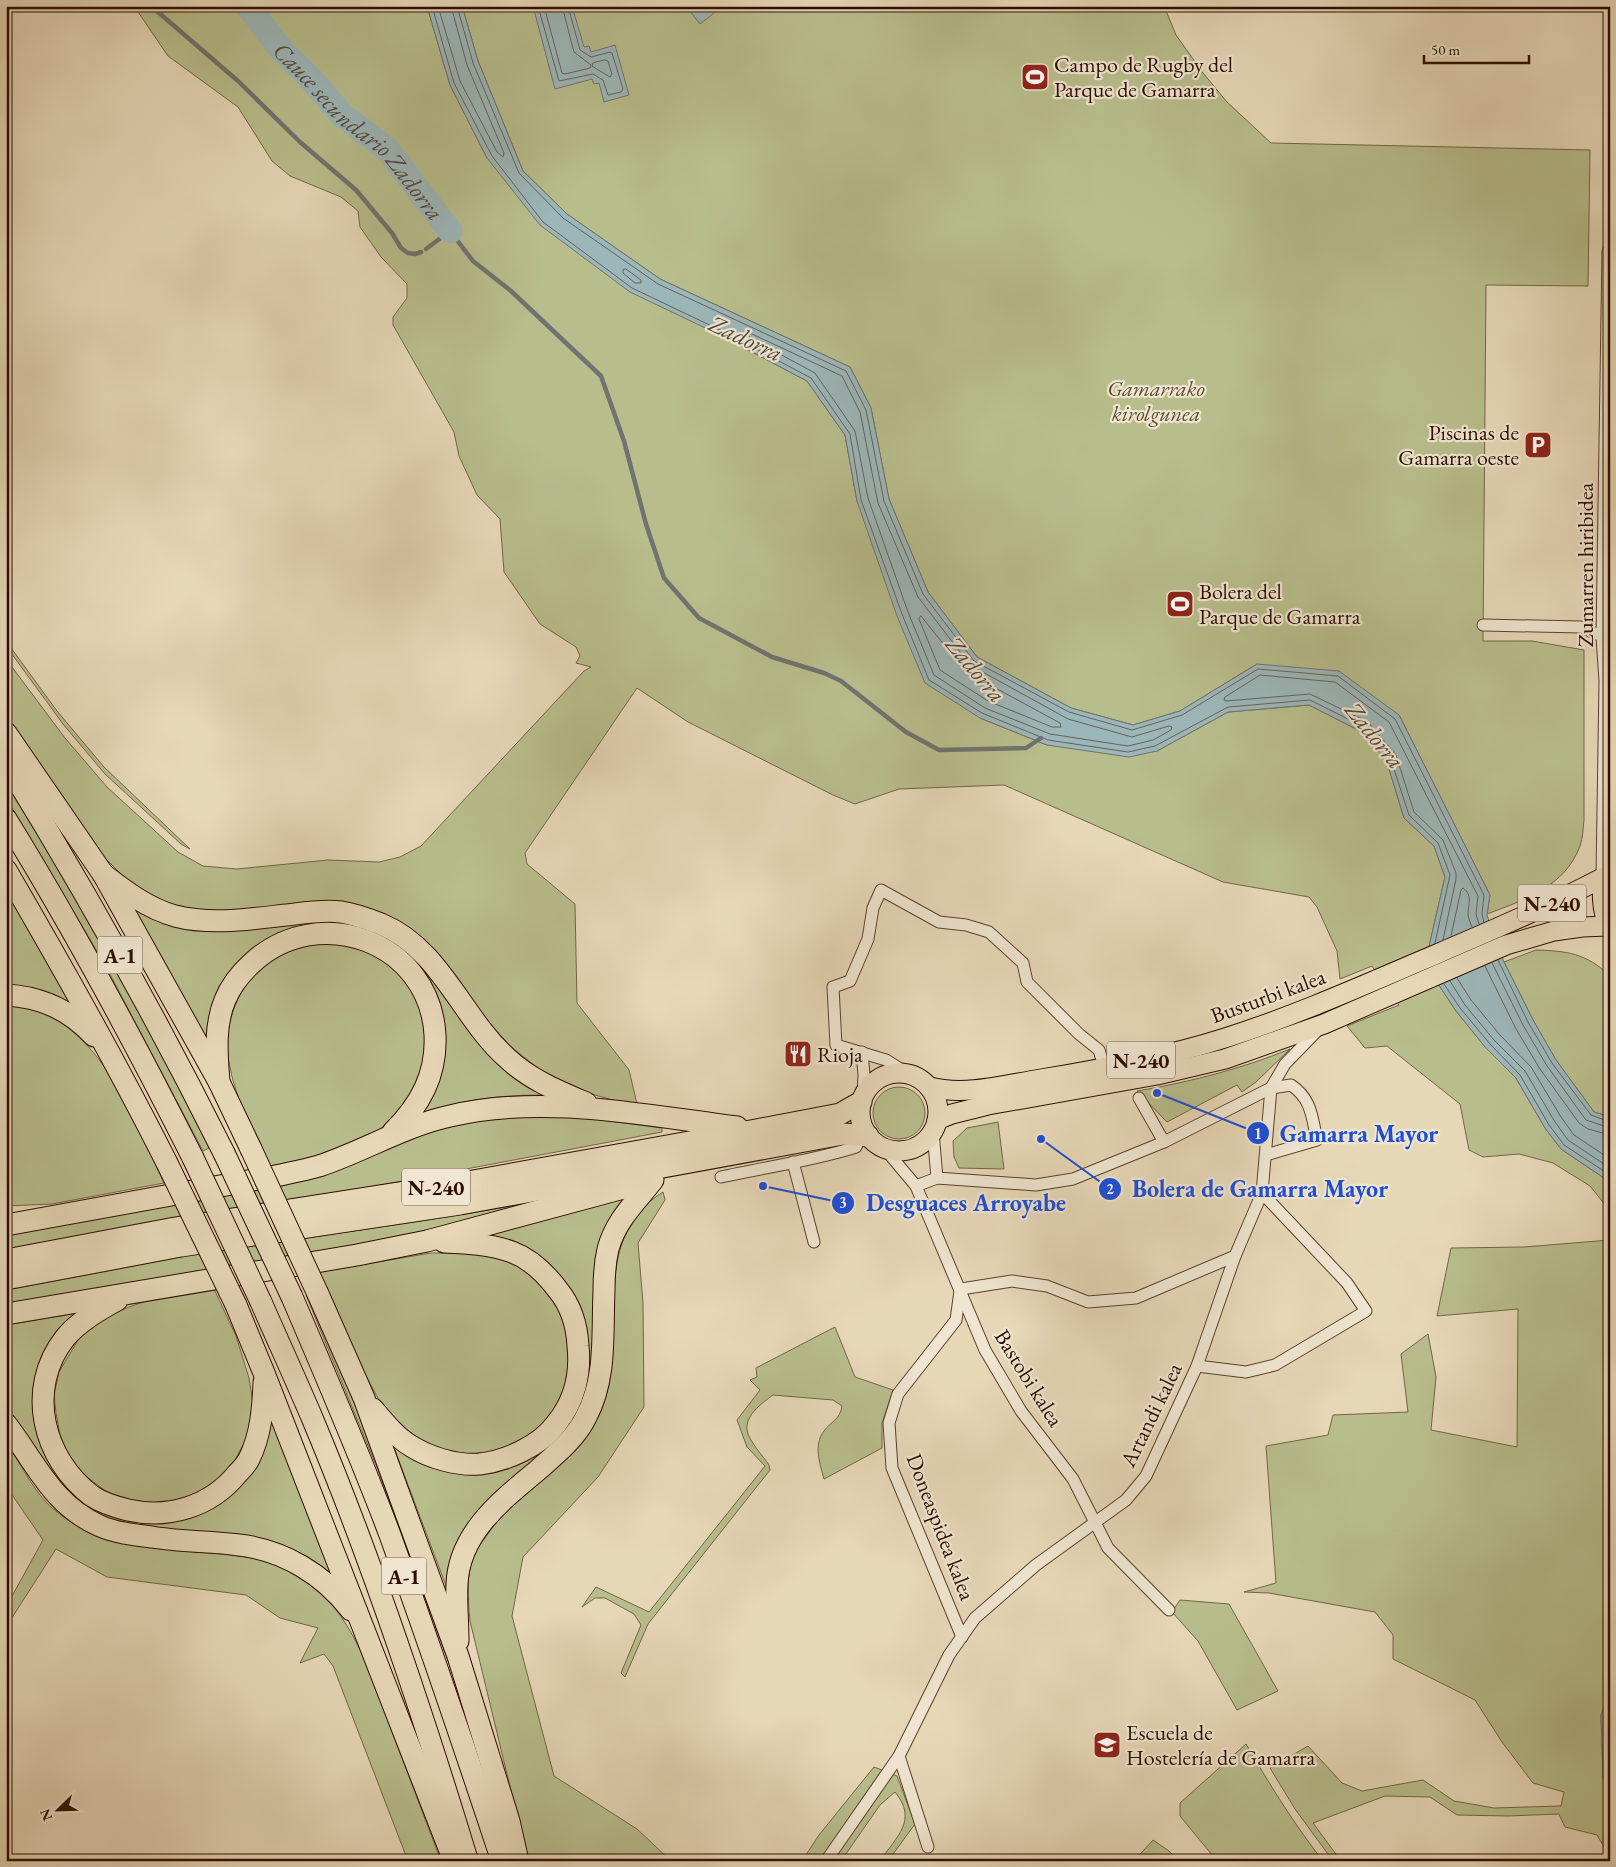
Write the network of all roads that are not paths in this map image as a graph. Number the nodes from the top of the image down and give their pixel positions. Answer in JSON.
{"nodes":[{"id":1,"x":1610,"y":252,"type":"edge"},
{"id":2,"x":1483,"y":625,"type":"dead end"},
{"id":3,"x":1607,"y":638,"type":"edge"},
{"id":4,"x":6,"y":733,"type":"edge"},
{"id":5,"x":6,"y":762,"type":"edge"},
{"id":6,"x":6,"y":819,"type":"edge"},
{"id":7,"x":6,"y":870,"type":"edge"},
{"id":8,"x":102,"y":874,"type":"junction"},
{"id":9,"x":1607,"y":875,"type":"edge"},
{"id":10,"x":1609,"y":926,"type":"edge"},
{"id":11,"x":1502,"y":936,"type":"junction"},
{"id":12,"x":6,"y":995,"type":"edge"},
{"id":13,"x":1324,"y":1024,"type":"junction"},
{"id":14,"x":108,"y":1051,"type":"junction"},
{"id":15,"x":862,"y":1052,"type":"junction"},
{"id":16,"x":1104,"y":1063,"type":"junction"},
{"id":17,"x":908,"y":1074,"type":"junction"},
{"id":18,"x":219,"y":1082,"type":"junction"},
{"id":19,"x":929,"y":1087,"type":"junction"},
{"id":20,"x":1271,"y":1088,"type":"junction"},
{"id":21,"x":1139,"y":1098,"type":"dead end"},
{"id":22,"x":862,"y":1100,"type":"junction"},
{"id":23,"x":600,"y":1109,"type":"junction"},
{"id":24,"x":935,"y":1126,"type":"junction"},
{"id":25,"x":756,"y":1130,"type":"junction"},
{"id":26,"x":865,"y":1135,"type":"junction"},
{"id":27,"x":389,"y":1136,"type":"junction"},
{"id":28,"x":1164,"y":1142,"type":"junction"},
{"id":29,"x":884,"y":1149,"type":"junction"},
{"id":30,"x":1266,"y":1155,"type":"junction"},
{"id":31,"x":698,"y":1161,"type":"junction"},
{"id":32,"x":792,"y":1162,"type":"junction"},
{"id":33,"x":720,"y":1177,"type":"dead end"},
{"id":34,"x":937,"y":1178,"type":"junction"},
{"id":35,"x":652,"y":1180,"type":"junction"},
{"id":36,"x":916,"y":1186,"type":"junction"},
{"id":37,"x":1262,"y":1193,"type":"junction"},
{"id":38,"x":6,"y":1213,"type":"edge"},
{"id":39,"x":55,"y":1215,"type":"junction"},
{"id":40,"x":6,"y":1225,"type":"edge"},
{"id":41,"x":427,"y":1241,"type":"junction"},
{"id":42,"x":814,"y":1242,"type":"dead end"},
{"id":43,"x":1236,"y":1256,"type":"junction"},
{"id":44,"x":6,"y":1260,"type":"edge"},
{"id":45,"x":6,"y":1278,"type":"edge"},
{"id":46,"x":961,"y":1289,"type":"junction"},
{"id":47,"x":126,"y":1294,"type":"junction"},
{"id":48,"x":6,"y":1314,"type":"edge"},
{"id":49,"x":1197,"y":1366,"type":"junction"},
{"id":50,"x":264,"y":1373,"type":"junction"},
{"id":51,"x":364,"y":1398,"type":"junction"},
{"id":52,"x":6,"y":1424,"type":"edge"},
{"id":53,"x":1096,"y":1523,"type":"junction"},
{"id":54,"x":1169,"y":1610,"type":"dead end"},
{"id":55,"x":362,"y":1624,"type":"junction"},
{"id":56,"x":962,"y":1637,"type":"junction"},
{"id":57,"x":458,"y":1656,"type":"junction"},
{"id":58,"x":898,"y":1756,"type":"junction"},
{"id":59,"x":928,"y":1847,"type":"dead end"},
{"id":60,"x":454,"y":1861,"type":"edge"},
{"id":61,"x":468,"y":1861,"type":"edge"},
{"id":62,"x":502,"y":1861,"type":"edge"},
{"id":63,"x":518,"y":1861,"type":"edge"},
{"id":64,"x":826,"y":1861,"type":"edge"}],
"edges":[{"from":1,"to":3,"type":"street","name":"Zumarren hiribidea"},
{"from":2,"to":3,"type":"street"},
{"from":3,"to":9,"type":"street","name":"Zumarren hiribidea"},
{"from":4,"to":8,"type":"highway"},
{"from":5,"to":62,"type":"highway","number":"A-1","bridge":true},
{"from":6,"to":61,"type":"highway","number":"A-1","bridge":true},
{"from":7,"to":14,"type":"highway"},
{"from":8,"to":18,"type":"highway"},
{"from":8,"to":23,"type":"highway"},
{"from":9,"to":10,"type":"main road"},
{"from":9,"to":11,"type":"main road","name":"Busturbi kalea","number":"N-240"},
{"from":10,"to":11,"type":"main road","name":"Busturbi kalea","number":"N-240"},
{"from":11,"to":13,"type":"main road","name":"Busturbi kalea","number":"N-240"},
{"from":11,"to":16,"type":"main road","name":"Busturbi kalea","number":"N-240"},
{"from":12,"to":14,"type":"highway"},
{"from":13,"to":20,"type":"street","name":"Artandi kalea"},
{"from":13,"to":24,"type":"main road","name":"Busturbi kalea","number":"N-240"},
{"from":14,"to":50,"type":"highway","bridge":true},
{"from":15,"to":16,"type":"street"},
{"from":15,"to":17,"type":"street"},
{"from":15,"to":22,"type":"street"},
{"from":16,"to":19,"type":"main road","name":"Busturbi kalea","number":"N-240"},
{"from":17,"to":19,"type":"main road","number":"N-240"},
{"from":17,"to":22,"type":"main road","number":"N-240"},
{"from":18,"to":27,"type":"highway"},
{"from":18,"to":51,"type":"highway","bridge":true},
{"from":19,"to":24,"type":"main road"},
{"from":20,"to":28,"type":"street"},
{"from":20,"to":30,"type":"street","name":"Artandi kalea"},
{"from":20,"to":30,"type":"street"},
{"from":21,"to":28,"type":"street"},
{"from":22,"to":25,"type":"highway","number":"N-240"},
{"from":22,"to":26,"type":"main road"},
{"from":23,"to":25,"type":"highway"},
{"from":23,"to":27,"type":"highway"},
{"from":24,"to":29,"type":"main road","number":"N-240"},
{"from":24,"to":34,"type":"street"},
{"from":25,"to":44,"type":"highway","number":"N-240"},
{"from":26,"to":29,"type":"main road"},
{"from":26,"to":31,"type":"highway","number":"N-240"},
{"from":26,"to":32,"type":"street"},
{"from":27,"to":39,"type":"highway"},
{"from":28,"to":34,"type":"street"},
{"from":29,"to":36,"type":"street","name":"Bastobi kalea"},
{"from":30,"to":37,"type":"street","name":"Artandi kalea"},
{"from":31,"to":35,"type":"highway"},
{"from":31,"to":45,"type":"highway","number":"N-240"},
{"from":32,"to":33,"type":"street"},
{"from":32,"to":42,"type":"street"},
{"from":34,"to":36,"type":"street"},
{"from":35,"to":41,"type":"highway"},
{"from":35,"to":57,"type":"highway"},
{"from":36,"to":46,"type":"street","name":"Bastobi kalea"},
{"from":37,"to":43,"type":"street","name":"Artandi kalea"},
{"from":37,"to":49,"type":"street"},
{"from":38,"to":39,"type":"highway"},
{"from":39,"to":40,"type":"highway"},
{"from":41,"to":47,"type":"highway"},
{"from":41,"to":51,"type":"highway"},
{"from":43,"to":46,"type":"street"},
{"from":43,"to":49,"type":"street","name":"Artandi kalea"},
{"from":46,"to":53,"type":"street","name":"Bastobi kalea"},
{"from":46,"to":56,"type":"street","name":"Doneaspidea kalea"},
{"from":47,"to":48,"type":"highway"},
{"from":47,"to":50,"type":"highway"},
{"from":49,"to":53,"type":"street","name":"Artandi kalea"},
{"from":50,"to":55,"type":"highway"},
{"from":51,"to":57,"type":"highway"},
{"from":52,"to":55,"type":"highway"},
{"from":53,"to":54,"type":"street","name":"Bastobi kalea"},
{"from":53,"to":56,"type":"street","name":"Artandi kalea"},
{"from":55,"to":60,"type":"highway"},
{"from":56,"to":58,"type":"street","name":"Artandi kalea"},
{"from":57,"to":63,"type":"highway"},
{"from":58,"to":59,"type":"street"},
{"from":58,"to":64,"type":"street","name":"Artandi kalea"}]}
